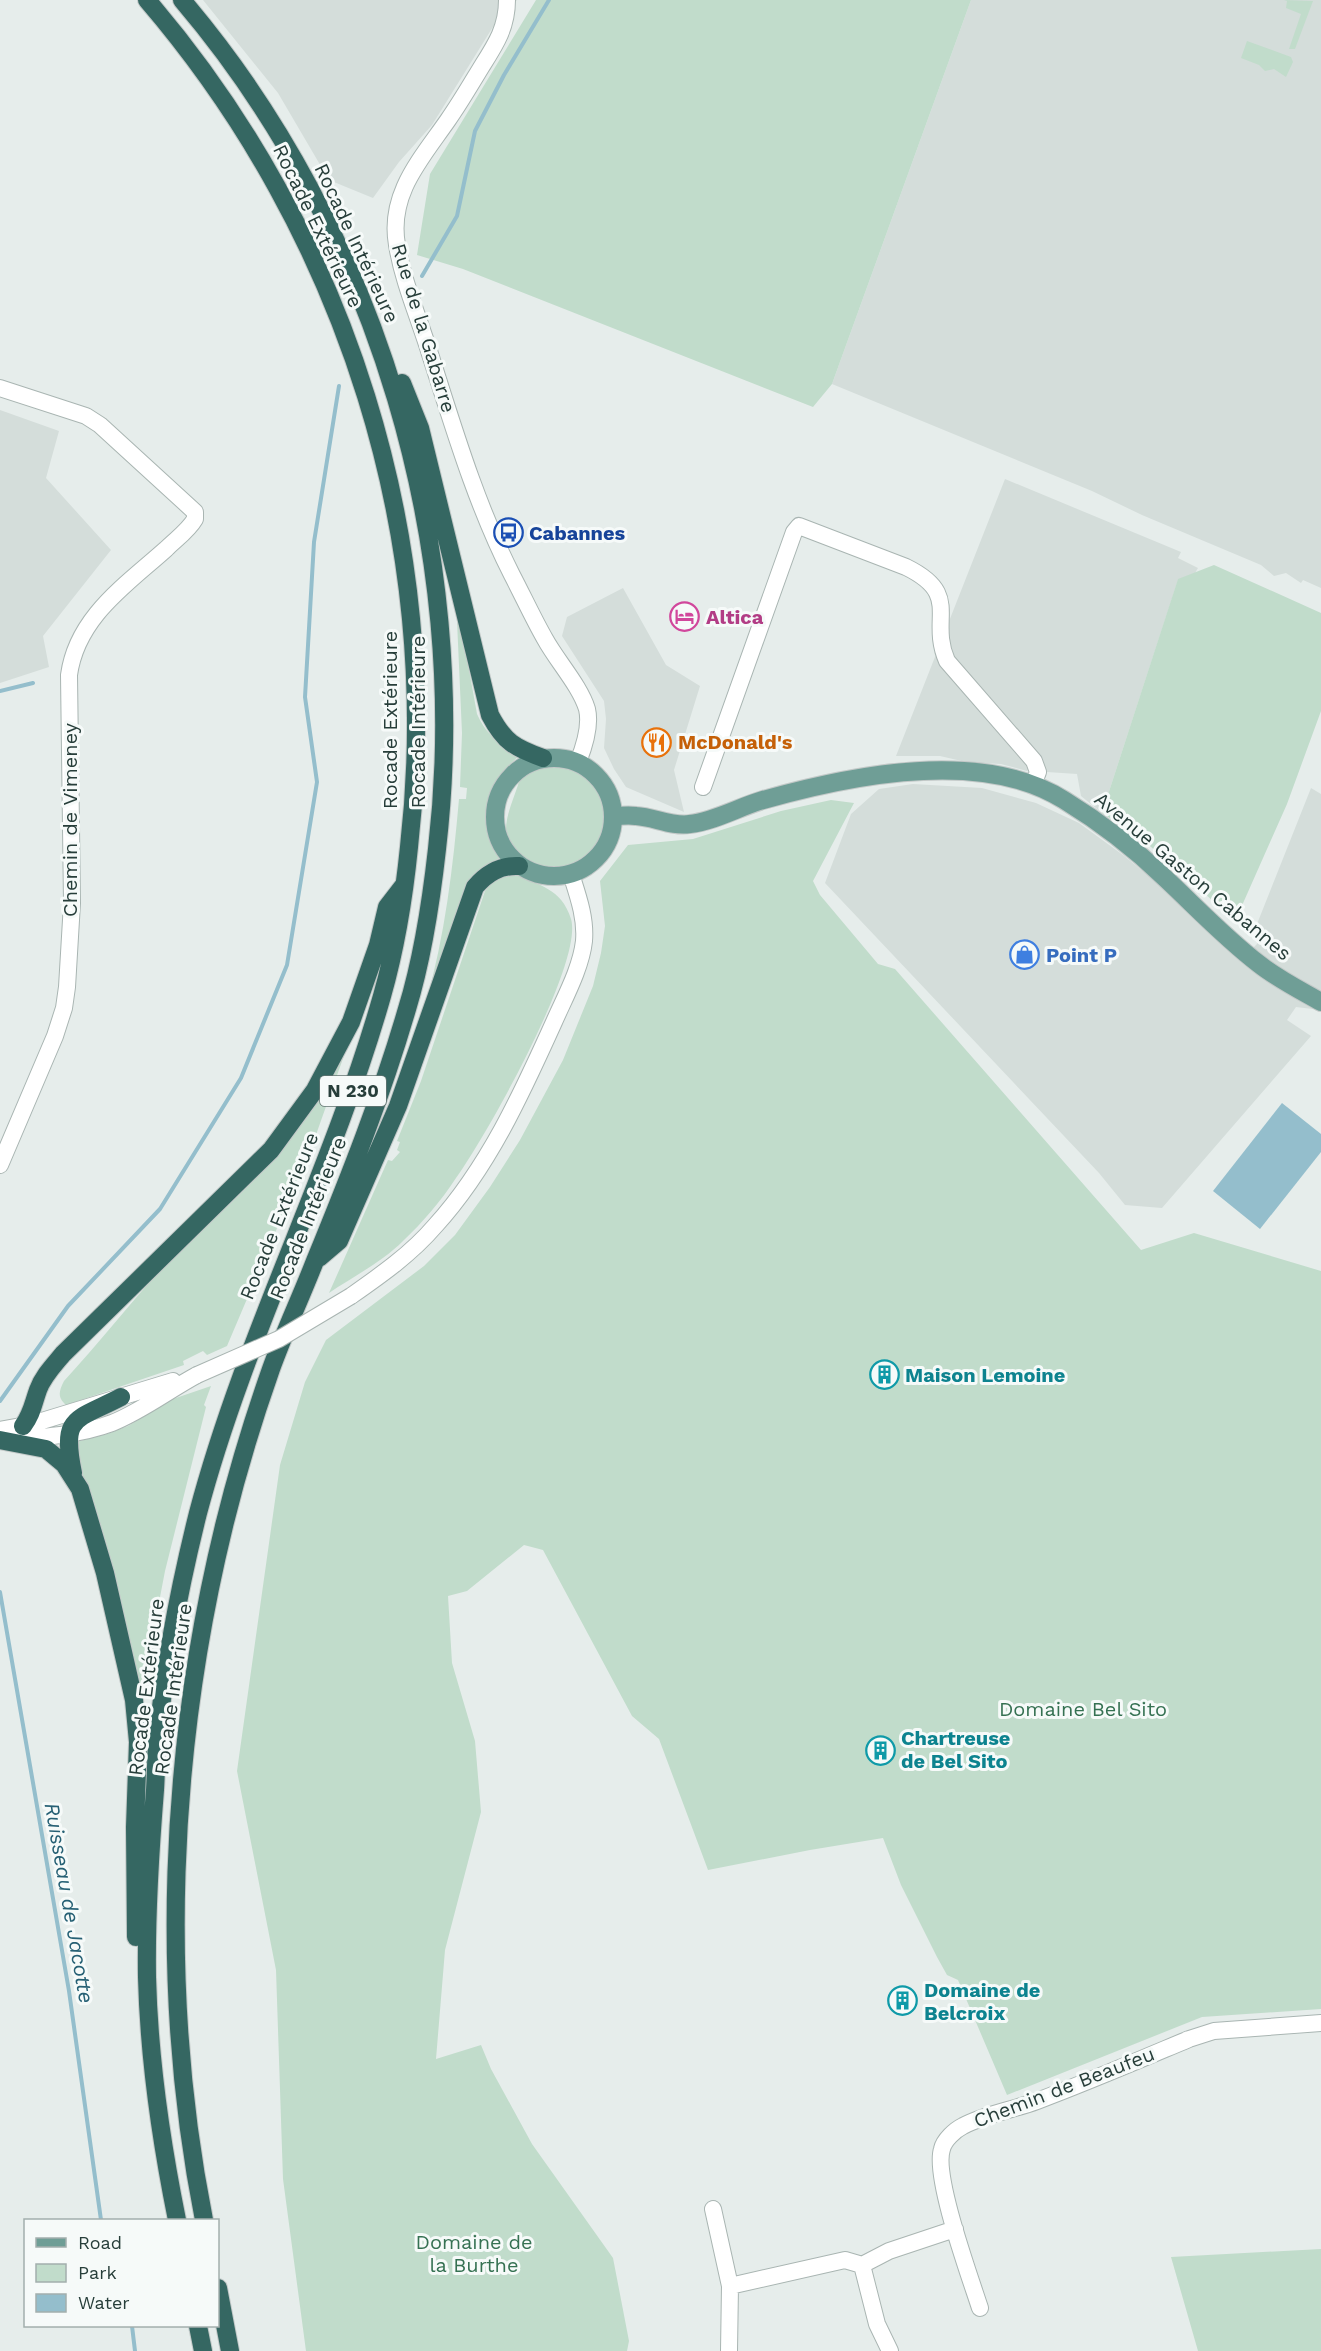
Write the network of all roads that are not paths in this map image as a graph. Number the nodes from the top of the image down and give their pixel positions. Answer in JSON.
{"nodes":[{"id":1,"x":147,"y":0,"type":"edge"},
{"id":2,"x":182,"y":0,"type":"edge"},
{"id":3,"x":507,"y":0,"type":"edge"},
{"id":4,"x":354,"y":280,"type":"junction"},
{"id":5,"x":0,"y":388,"type":"edge"},
{"id":6,"x":543,"y":758,"type":"junction"},
{"id":7,"x":578,"y":762,"type":"junction"},
{"id":8,"x":1033,"y":785,"type":"junction"},
{"id":9,"x":702,"y":787,"type":"dead end"},
{"id":10,"x":614,"y":816,"type":"junction"},
{"id":11,"x":519,"y":866,"type":"junction"},
{"id":12,"x":571,"y":874,"type":"junction"},
{"id":13,"x":405,"y":883,"type":"junction"},
{"id":14,"x":1321,"y":1002,"type":"edge"},
{"id":15,"x":0,"y":1165,"type":"edge"},
{"id":16,"x":315,"y":1261,"type":"junction"},
{"id":17,"x":197,"y":1375,"type":"junction"},
{"id":18,"x":122,"y":1397,"type":"junction"},
{"id":19,"x":23,"y":1426,"type":"junction"},
{"id":20,"x":0,"y":1430,"type":"edge"},
{"id":21,"x":68,"y":1434,"type":"junction"},
{"id":22,"x":0,"y":1439,"type":"edge"},
{"id":23,"x":74,"y":1476,"type":"junction"},
{"id":24,"x":147,"y":1974,"type":"junction"},
{"id":25,"x":1321,"y":2023,"type":"edge"},
{"id":26,"x":713,"y":2209,"type":"dead end"},
{"id":27,"x":177,"y":2219,"type":"edge"},
{"id":28,"x":204,"y":2219,"type":"edge"},
{"id":29,"x":955,"y":2229,"type":"junction"},
{"id":30,"x":862,"y":2265,"type":"junction"},
{"id":31,"x":730,"y":2286,"type":"junction"},
{"id":32,"x":219,"y":2293,"type":"edge"},
{"id":33,"x":980,"y":2308,"type":"dead end"},
{"id":34,"x":198,"y":2327,"type":"edge"},
{"id":35,"x":203,"y":2351,"type":"edge"},
{"id":36,"x":230,"y":2351,"type":"edge"},
{"id":37,"x":729,"y":2351,"type":"edge"},
{"id":38,"x":890,"y":2351,"type":"edge"}],
"edges":[{"from":1,"to":13,"type":"highway","name":"Rocade Extérieure","number":"N 230"},
{"from":2,"to":4,"type":"highway","name":"Rocade Intérieure","number":"N 230"},
{"from":3,"to":7,"type":"street","name":"Rue de la Gabarre"},
{"from":4,"to":6,"type":"highway"},
{"from":4,"to":16,"type":"highway","name":"Rocade Intérieure","number":"N 230"},
{"from":5,"to":15,"type":"street","name":"Chemin de Vimeney"},
{"from":6,"to":7,"type":"main road"},
{"from":6,"to":11,"type":"main road"},
{"from":7,"to":10,"type":"main road"},
{"from":8,"to":9,"type":"street"},
{"from":8,"to":10,"type":"main road","name":"Avenue Gaston Cabannes"},
{"from":8,"to":14,"type":"main road","name":"Avenue Gaston Cabannes"},
{"from":10,"to":12,"type":"main road"},
{"from":11,"to":12,"type":"main road"},
{"from":11,"to":16,"type":"highway"},
{"from":12,"to":17,"type":"street","bridge":true},
{"from":13,"to":19,"type":"highway"},
{"from":13,"to":24,"type":"highway","name":"Rocade Extérieure","number":"N 230"},
{"from":16,"to":28,"type":"highway","name":"Rocade Intérieure","number":"N 230"},
{"from":17,"to":18,"type":"street"},
{"from":17,"to":21,"type":"street"},
{"from":18,"to":19,"type":"street"},
{"from":18,"to":21,"type":"highway"},
{"from":19,"to":20,"type":"street"},
{"from":21,"to":22,"type":"street"},
{"from":21,"to":23,"type":"highway"},
{"from":22,"to":23,"type":"highway"},
{"from":23,"to":24,"type":"highway"},
{"from":24,"to":27,"type":"highway","name":"Rocade Extérieure","number":"N 230"},
{"from":25,"to":29,"type":"street","name":"Chemin de Beaufeu"},
{"from":26,"to":31,"type":"street"},
{"from":29,"to":30,"type":"street"},
{"from":29,"to":33,"type":"street","name":"Chemin de Beaufeu"},
{"from":30,"to":31,"type":"street"},
{"from":30,"to":38,"type":"street"},
{"from":31,"to":37,"type":"street"},
{"from":32,"to":36,"type":"highway"},
{"from":34,"to":35,"type":"highway"}]}
